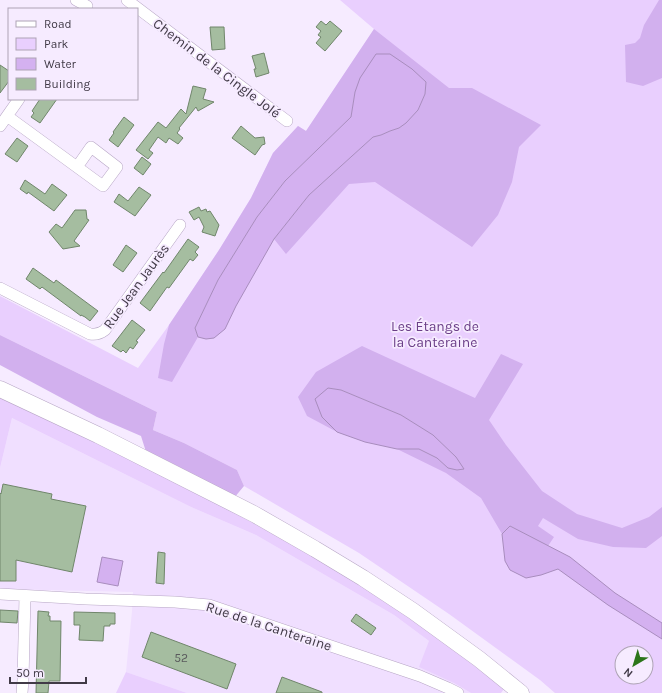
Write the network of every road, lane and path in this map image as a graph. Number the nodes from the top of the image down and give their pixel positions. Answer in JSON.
{"nodes":[{"id":1,"x":76,"y":0,"type":"edge"},
{"id":2,"x":127,"y":0,"type":"edge"},
{"id":3,"x":87,"y":5,"type":"edge"},
{"id":4,"x":138,"y":8,"type":"edge"},
{"id":5,"x":138,"y":8,"type":"edge"},
{"id":6,"x":18,"y":100,"type":"edge"},
{"id":7,"x":7,"y":116,"type":"junction"},
{"id":8,"x":287,"y":121,"type":"dead end"},
{"id":9,"x":0,"y":126,"type":"edge"},
{"id":10,"x":77,"y":167,"type":"dead end"},
{"id":11,"x":180,"y":225,"type":"dead end"},
{"id":12,"x":0,"y":288,"type":"edge"},
{"id":13,"x":0,"y":380,"type":"edge"},
{"id":14,"x":0,"y":389,"type":"edge"},
{"id":15,"x":98,"y":435,"type":"junction"},
{"id":16,"x":0,"y":594,"type":"edge"},
{"id":17,"x":25,"y":596,"type":"junction"},
{"id":18,"x":22,"y":693,"type":"edge"},
{"id":19,"x":458,"y":693,"type":"edge"},
{"id":20,"x":521,"y":693,"type":"edge"}],
"edges":[{"from":1,"to":3,"type":"street"},
{"from":2,"to":4,"type":"street","name":"Chemin de la Cingle Jolé"},
{"from":5,"to":8,"type":"street","name":"Chemin de la Cingle Jolé"},
{"from":6,"to":7,"type":"street"},
{"from":7,"to":9,"type":"street"},
{"from":7,"to":10,"type":"street"},
{"from":11,"to":12,"type":"street","name":"Rue Jean Jaurès"},
{"from":13,"to":15,"type":"main road"},
{"from":14,"to":15,"type":"main road"},
{"from":15,"to":20,"type":"main road"},
{"from":16,"to":17,"type":"street","name":"Rue de la Canteraine"},
{"from":17,"to":18,"type":"street"},
{"from":17,"to":19,"type":"street","name":"Rue de la Canteraine"}]}
